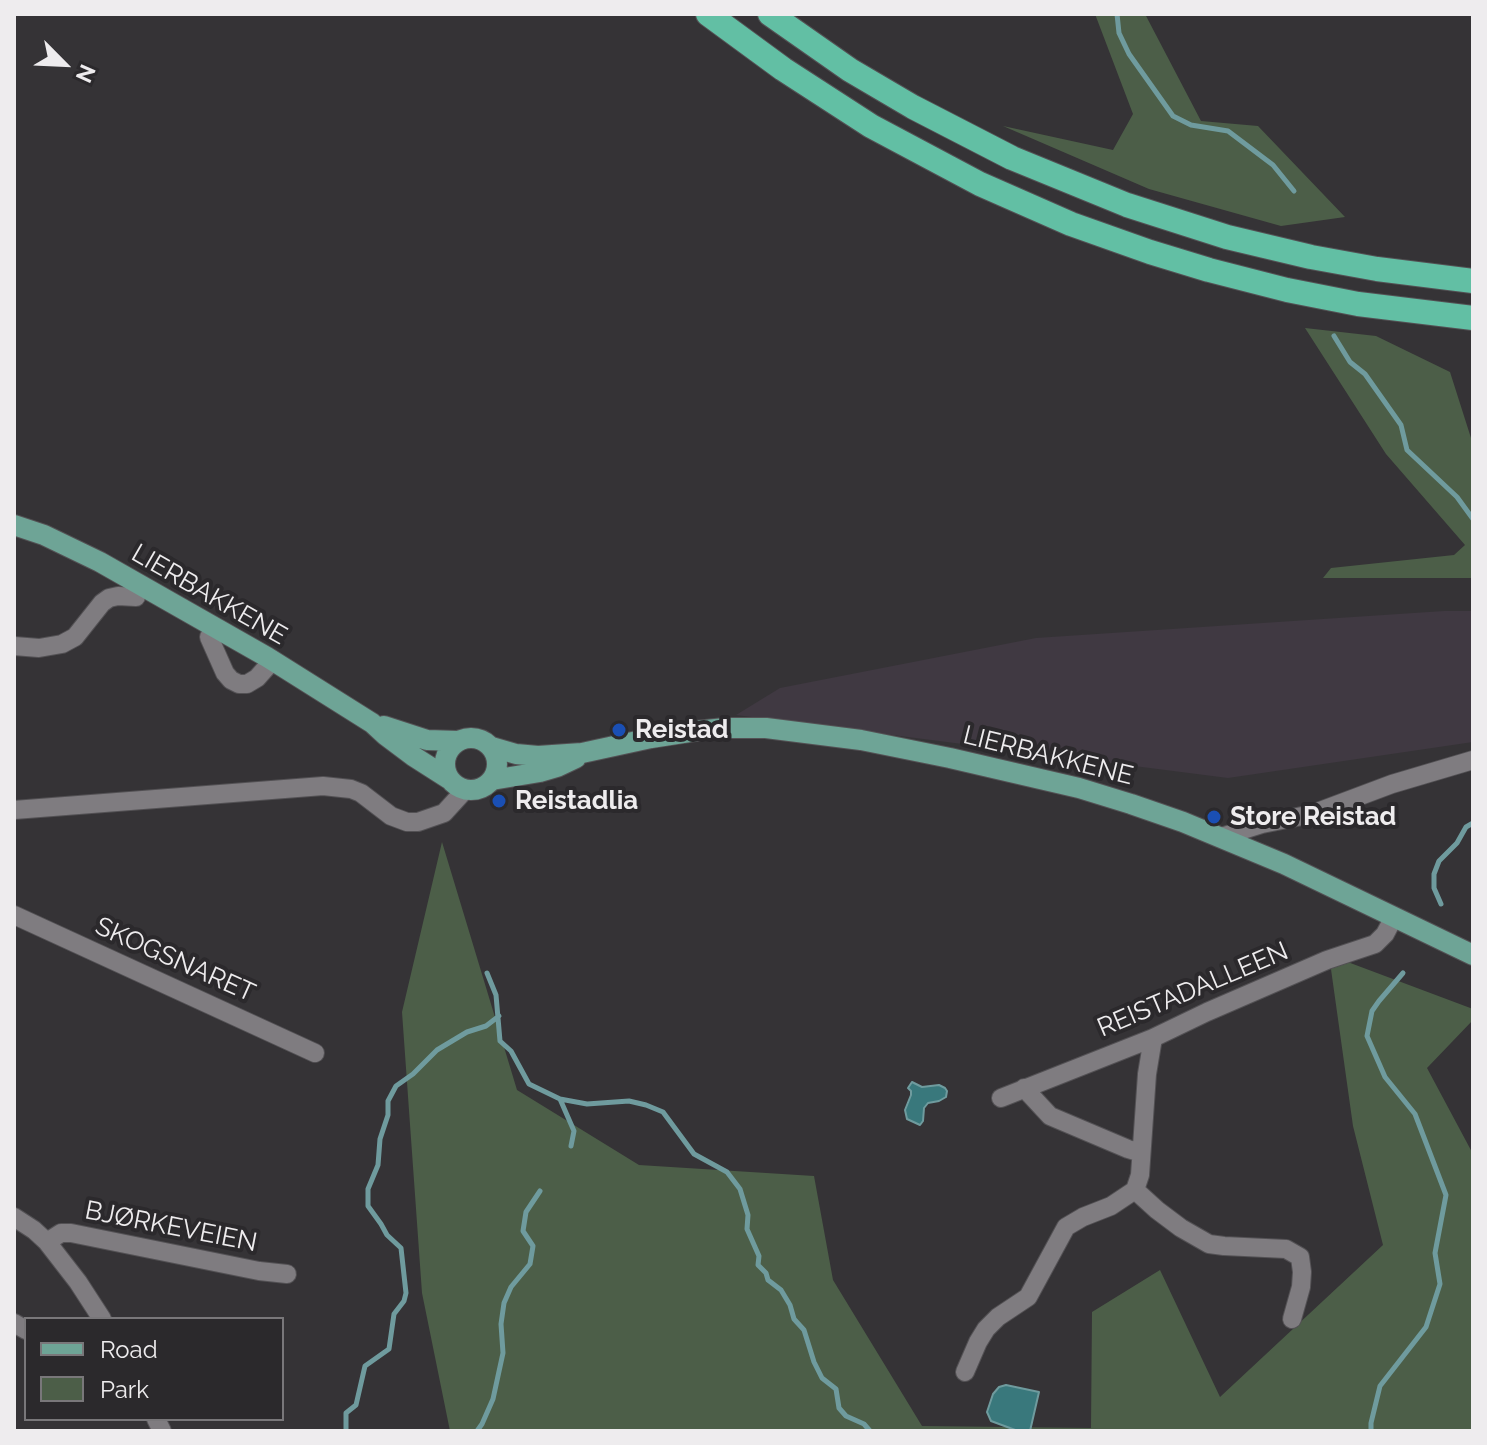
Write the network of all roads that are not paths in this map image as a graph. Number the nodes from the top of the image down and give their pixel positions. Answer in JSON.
{"nodes":[{"id":1,"x":708,"y":14,"type":"edge"},
{"id":2,"x":770,"y":14,"type":"edge"},
{"id":3,"x":1473,"y":281,"type":"edge"},
{"id":4,"x":1473,"y":318,"type":"edge"},
{"id":5,"x":14,"y":525,"type":"edge"},
{"id":6,"x":136,"y":597,"type":"dead end"},
{"id":7,"x":209,"y":637,"type":"dead end"},
{"id":8,"x":14,"y":646,"type":"edge"},
{"id":9,"x":273,"y":660,"type":"junction"},
{"id":10,"x":372,"y":723,"type":"junction"},
{"id":11,"x":458,"y":741,"type":"junction"},
{"id":12,"x":492,"y":747,"type":"junction"},
{"id":13,"x":582,"y":753,"type":"junction"},
{"id":14,"x":1473,"y":760,"type":"edge"},
{"id":15,"x":492,"y":780,"type":"junction"},
{"id":16,"x":457,"y":784,"type":"junction"},
{"id":17,"x":14,"y":810,"type":"edge"},
{"id":18,"x":1221,"y":837,"type":"junction"},
{"id":19,"x":14,"y":915,"type":"edge"},
{"id":20,"x":1394,"y":917,"type":"junction"},
{"id":21,"x":1473,"y":955,"type":"edge"},
{"id":22,"x":1153,"y":1038,"type":"junction"},
{"id":23,"x":315,"y":1053,"type":"dead end"},
{"id":24,"x":1024,"y":1088,"type":"junction"},
{"id":25,"x":1001,"y":1098,"type":"dead end"},
{"id":26,"x":1141,"y":1153,"type":"junction"},
{"id":27,"x":1135,"y":1190,"type":"junction"},
{"id":28,"x":14,"y":1217,"type":"edge"},
{"id":29,"x":47,"y":1242,"type":"junction"},
{"id":30,"x":287,"y":1274,"type":"dead end"},
{"id":31,"x":101,"y":1317,"type":"edge"},
{"id":32,"x":1292,"y":1319,"type":"dead end"},
{"id":33,"x":965,"y":1372,"type":"dead end"}],
"edges":[{"from":1,"to":4,"type":"highway"},
{"from":2,"to":3,"type":"highway"},
{"from":5,"to":9,"type":"main road","name":"LIERBAKKENE"},
{"from":6,"to":8,"type":"street"},
{"from":7,"to":9,"type":"street"},
{"from":9,"to":10,"type":"main road","name":"LIERBAKKENE"},
{"from":10,"to":11,"type":"main road","name":"LIERBAKKENE"},
{"from":10,"to":16,"type":"main road","name":"LIERBAKKENE"},
{"from":11,"to":12,"type":"main road"},
{"from":11,"to":16,"type":"main road"},
{"from":12,"to":13,"type":"main road","name":"LIERBAKKENE"},
{"from":12,"to":15,"type":"main road"},
{"from":13,"to":15,"type":"main road","name":"LIERBAKKENE"},
{"from":13,"to":18,"type":"main road","name":"LIERBAKKENE"},
{"from":14,"to":18,"type":"street"},
{"from":15,"to":16,"type":"main road"},
{"from":16,"to":17,"type":"street"},
{"from":18,"to":20,"type":"main road","name":"LIERBAKKENE"},
{"from":19,"to":23,"type":"street","name":"SKOGSNARET"},
{"from":20,"to":21,"type":"main road","name":"LIERBAKKENE"},
{"from":20,"to":22,"type":"street","name":"REISTADALLEEN"},
{"from":22,"to":24,"type":"street","name":"REISTADALLEEN"},
{"from":22,"to":26,"type":"street"},
{"from":24,"to":25,"type":"street","name":"REISTADALLEEN"},
{"from":24,"to":26,"type":"street"},
{"from":26,"to":27,"type":"street"},
{"from":27,"to":32,"type":"street"},
{"from":27,"to":33,"type":"street"},
{"from":28,"to":29,"type":"street"},
{"from":29,"to":30,"type":"street","name":"BJØRKEVEIEN"},
{"from":29,"to":31,"type":"street"}]}
